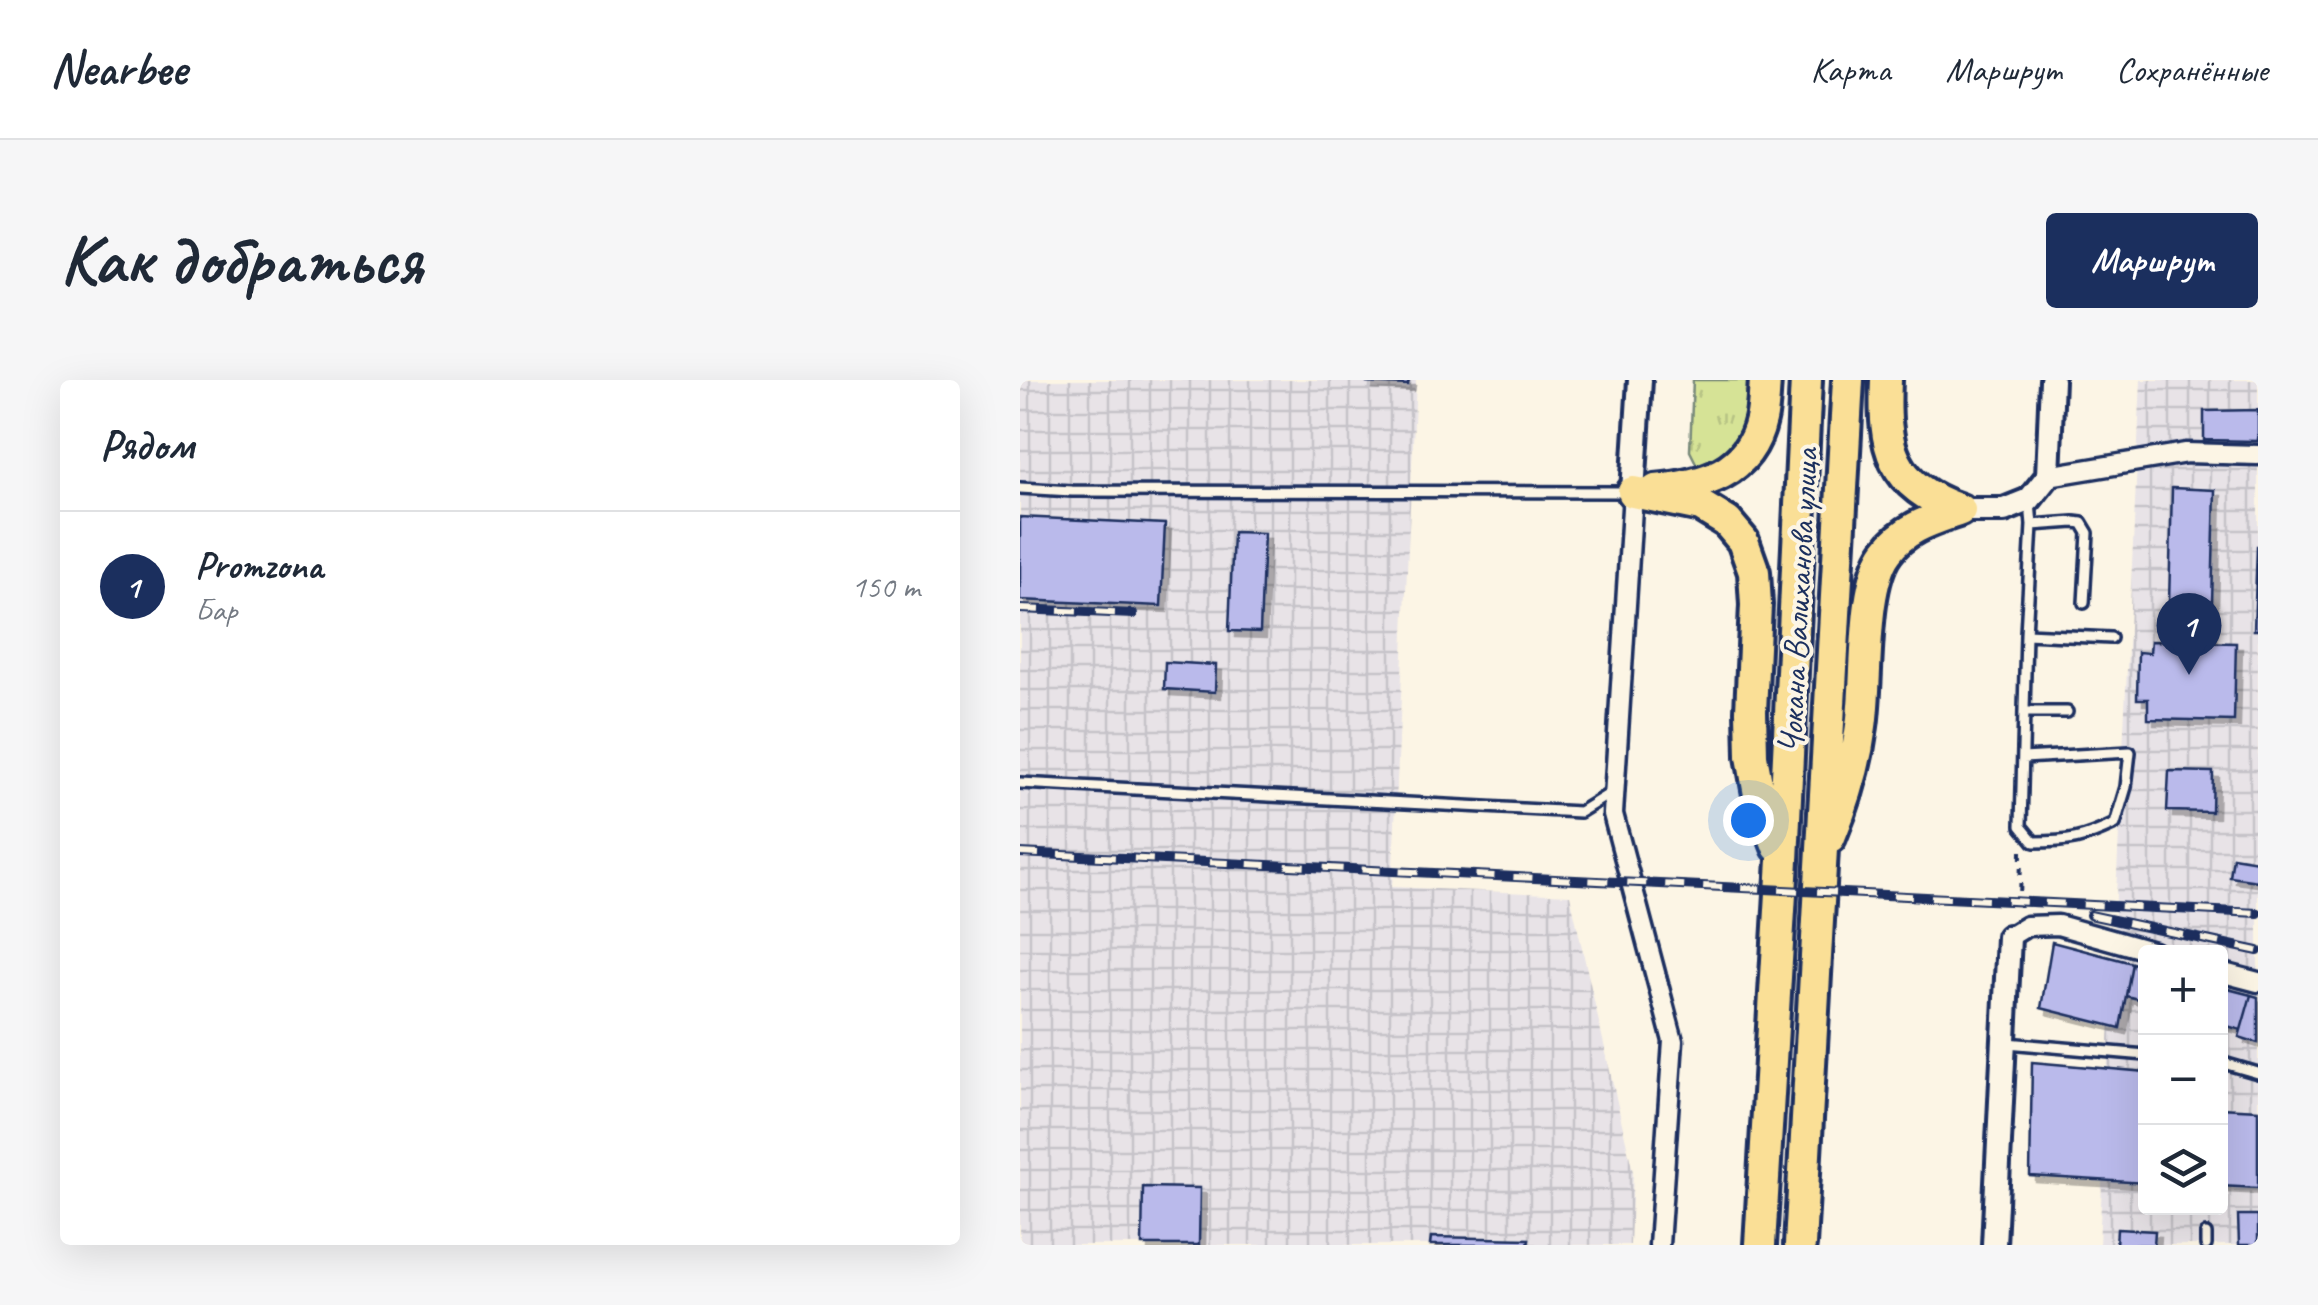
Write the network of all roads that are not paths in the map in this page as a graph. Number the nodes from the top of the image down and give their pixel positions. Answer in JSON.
{"nodes":[{"id":1,"x":1640,"y":380,"type":"edge"},
{"id":2,"x":1765,"y":380,"type":"edge"},
{"id":3,"x":1806,"y":380,"type":"edge"},
{"id":4,"x":1848,"y":380,"type":"edge"},
{"id":5,"x":1886,"y":380,"type":"edge"},
{"id":6,"x":2052,"y":380,"type":"edge"},
{"id":7,"x":2258,"y":455,"type":"edge"},
{"id":8,"x":2048,"y":476,"type":"junction"},
{"id":9,"x":1020,"y":488,"type":"edge"},
{"id":10,"x":1633,"y":492,"type":"junction"},
{"id":11,"x":2029,"y":500,"type":"junction"},
{"id":12,"x":1960,"y":510,"type":"junction"},
{"id":13,"x":2032,"y":525,"type":"junction"},
{"id":14,"x":2084,"y":603,"type":"dead end"},
{"id":15,"x":2026,"y":634,"type":"junction"},
{"id":16,"x":2111,"y":638,"type":"dead end"},
{"id":17,"x":2025,"y":712,"type":"junction"},
{"id":18,"x":2067,"y":712,"type":"dead end"},
{"id":19,"x":2024,"y":758,"type":"junction"},
{"id":20,"x":1020,"y":783,"type":"edge"},
{"id":21,"x":1614,"y":791,"type":"junction"},
{"id":22,"x":1783,"y":860,"type":"junction"},
{"id":23,"x":1820,"y":864,"type":"junction"},
{"id":24,"x":2014,"y":934,"type":"joint"},
{"id":25,"x":2138,"y":948,"type":"edge"},
{"id":26,"x":2228,"y":974,"type":"edge"},
{"id":27,"x":2258,"y":982,"type":"edge"},
{"id":28,"x":2004,"y":1043,"type":"junction"},
{"id":29,"x":2138,"y":1054,"type":"edge"},
{"id":30,"x":2228,"y":1064,"type":"edge"},
{"id":31,"x":2258,"y":1073,"type":"edge"},
{"id":32,"x":1659,"y":1245,"type":"edge"},
{"id":33,"x":1760,"y":1245,"type":"edge"},
{"id":34,"x":1800,"y":1245,"type":"edge"},
{"id":35,"x":1994,"y":1245,"type":"edge"}],
"edges":[{"from":1,"to":10,"type":"street"},
{"from":2,"to":10,"type":"main road"},
{"from":3,"to":22,"type":"main road","name":"Чокана Валиханова улица"},
{"from":4,"to":23,"type":"main road","name":"Чокана Валиханова улица"},
{"from":5,"to":12,"type":"main road"},
{"from":6,"to":8,"type":"street"},
{"from":7,"to":8,"type":"street"},
{"from":8,"to":11,"type":"street"},
{"from":9,"to":10,"type":"lane"},
{"from":10,"to":21,"type":"street"},
{"from":10,"to":22,"type":"main road"},
{"from":11,"to":12,"type":"street"},
{"from":11,"to":13,"type":"lane"},
{"from":12,"to":23,"type":"main road"},
{"from":13,"to":14,"type":"lane"},
{"from":13,"to":15,"type":"lane"},
{"from":15,"to":16,"type":"lane"},
{"from":15,"to":17,"type":"lane"},
{"from":17,"to":18,"type":"lane"},
{"from":17,"to":19,"type":"lane"},
{"from":19,"to":19,"type":"lane"},
{"from":20,"to":21,"type":"lane"},
{"from":21,"to":32,"type":"street"},
{"from":22,"to":33,"type":"main road","name":"Чокана Валиханова улица"},
{"from":23,"to":34,"type":"main road","name":"Чокана Валиханова улица"},
{"from":24,"to":25,"type":"street"},
{"from":24,"to":28,"type":"street"},
{"from":26,"to":27,"type":"street"},
{"from":28,"to":29,"type":"lane"},
{"from":28,"to":35,"type":"street"},
{"from":30,"to":31,"type":"lane"}]}
